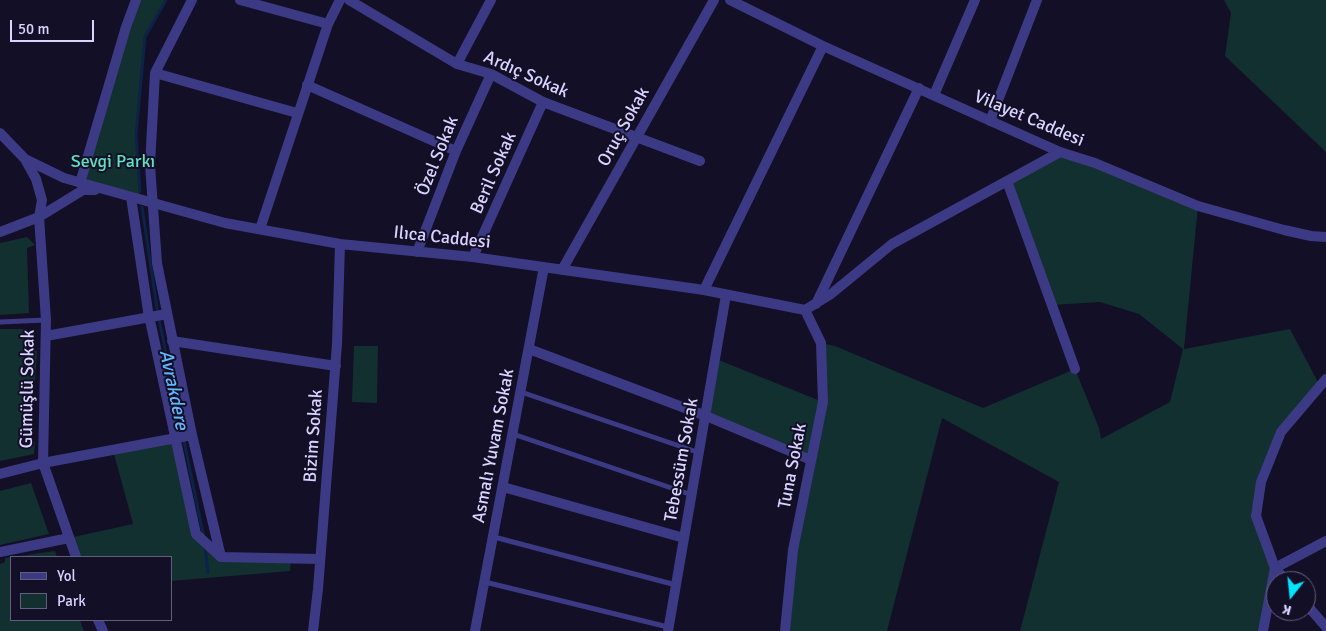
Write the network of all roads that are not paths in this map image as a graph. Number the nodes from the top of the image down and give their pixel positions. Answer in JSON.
{"nodes":[{"id":1,"x":136,"y":0,"type":"edge"},
{"id":2,"x":192,"y":0,"type":"edge"},
{"id":3,"x":240,"y":0,"type":"edge"},
{"id":4,"x":340,"y":0,"type":"edge"},
{"id":5,"x":349,"y":0,"type":"edge"},
{"id":6,"x":491,"y":0,"type":"edge"},
{"id":7,"x":714,"y":0,"type":"edge"},
{"id":8,"x":730,"y":0,"type":"edge"},
{"id":9,"x":975,"y":0,"type":"edge"},
{"id":10,"x":1038,"y":0,"type":"edge"},
{"id":11,"x":328,"y":24,"type":"junction"},
{"id":12,"x":823,"y":46,"type":"junction"},
{"id":13,"x":457,"y":64,"type":"junction"},
{"id":14,"x":155,"y":73,"type":"junction"},
{"id":15,"x":491,"y":74,"type":"junction"},
{"id":16,"x":307,"y":85,"type":"junction"},
{"id":17,"x":919,"y":88,"type":"junction"},
{"id":18,"x":934,"y":95,"type":"junction"},
{"id":19,"x":543,"y":102,"type":"junction"},
{"id":20,"x":297,"y":113,"type":"junction"},
{"id":21,"x":990,"y":121,"type":"junction"},
{"id":22,"x":0,"y":133,"type":"edge"},
{"id":23,"x":637,"y":138,"type":"junction"},
{"id":24,"x":456,"y":151,"type":"junction"},
{"id":25,"x":1060,"y":152,"type":"junction"},
{"id":26,"x":25,"y":159,"type":"junction"},
{"id":27,"x":700,"y":161,"type":"dead end"},
{"id":28,"x":1007,"y":181,"type":"junction"},
{"id":29,"x":80,"y":183,"type":"junction"},
{"id":30,"x":103,"y":189,"type":"junction"},
{"id":31,"x":131,"y":197,"type":"junction"},
{"id":32,"x":152,"y":202,"type":"junction"},
{"id":33,"x":39,"y":216,"type":"junction"},
{"id":34,"x":260,"y":229,"type":"junction"},
{"id":35,"x":0,"y":232,"type":"edge"},
{"id":36,"x":1326,"y":237,"type":"edge"},
{"id":37,"x":340,"y":244,"type":"junction"},
{"id":38,"x":417,"y":252,"type":"junction"},
{"id":39,"x":473,"y":257,"type":"junction"},
{"id":40,"x":544,"y":267,"type":"junction"},
{"id":41,"x":562,"y":270,"type":"junction"},
{"id":42,"x":704,"y":290,"type":"junction"},
{"id":43,"x":726,"y":295,"type":"junction"},
{"id":44,"x":816,"y":305,"type":"junction"},
{"id":45,"x":805,"y":310,"type":"junction"},
{"id":46,"x":167,"y":314,"type":"junction"},
{"id":47,"x":149,"y":317,"type":"junction"},
{"id":48,"x":46,"y":320,"type":"junction"},
{"id":49,"x":0,"y":322,"type":"edge"},
{"id":50,"x":46,"y":336,"type":"junction"},
{"id":51,"x":172,"y":341,"type":"junction"},
{"id":52,"x":529,"y":349,"type":"junction"},
{"id":53,"x":336,"y":366,"type":"junction"},
{"id":54,"x":1075,"y":369,"type":"dead end"},
{"id":55,"x":1326,"y":379,"type":"edge"},
{"id":56,"x":521,"y":392,"type":"junction"},
{"id":57,"x":706,"y":416,"type":"junction"},
{"id":58,"x":513,"y":434,"type":"junction"},
{"id":59,"x":192,"y":435,"type":"junction"},
{"id":60,"x":174,"y":438,"type":"junction"},
{"id":61,"x":700,"y":453,"type":"junction"},
{"id":62,"x":811,"y":460,"type":"junction"},
{"id":63,"x":43,"y":463,"type":"junction"},
{"id":64,"x":0,"y":474,"type":"edge"},
{"id":65,"x":503,"y":487,"type":"junction"},
{"id":66,"x":692,"y":495,"type":"junction"},
{"id":67,"x":494,"y":537,"type":"junction"},
{"id":68,"x":69,"y":538,"type":"junction"},
{"id":69,"x":684,"y":538,"type":"junction"},
{"id":70,"x":1326,"y":540,"type":"edge"},
{"id":71,"x":0,"y":552,"type":"edge"},
{"id":72,"x":76,"y":556,"type":"edge"},
{"id":73,"x":222,"y":557,"type":"junction"},
{"id":74,"x":320,"y":559,"type":"junction"},
{"id":75,"x":1275,"y":568,"type":"junction"},
{"id":76,"x":1278,"y":571,"type":"edge"},
{"id":77,"x":484,"y":582,"type":"junction"},
{"id":78,"x":676,"y":585,"type":"junction"},
{"id":79,"x":1316,"y":616,"type":"edge"},
{"id":80,"x":1326,"y":627,"type":"edge"},
{"id":81,"x":668,"y":629,"type":"edge"},
{"id":82,"x":478,"y":630,"type":"edge"},
{"id":83,"x":313,"y":631,"type":"edge"},
{"id":84,"x":785,"y":631,"type":"edge"},
{"id":85,"x":1263,"y":631,"type":"edge"}],
"edges":[{"from":1,"to":29,"type":"street"},
{"from":2,"to":14,"type":"street"},
{"from":3,"to":11,"type":"street"},
{"from":4,"to":11,"type":"street"},
{"from":5,"to":13,"type":"street","name":"Ardıç Sokak"},
{"from":6,"to":13,"type":"street"},
{"from":7,"to":23,"type":"street","name":"Oruç Sokak"},
{"from":8,"to":12,"type":"street","name":"Vilayet Caddesi"},
{"from":9,"to":18,"type":"street"},
{"from":10,"to":21,"type":"street"},
{"from":11,"to":16,"type":"street"},
{"from":12,"to":17,"type":"street","name":"Vilayet Caddesi"},
{"from":12,"to":42,"type":"street"},
{"from":13,"to":15,"type":"street","name":"Ardıç Sokak"},
{"from":14,"to":20,"type":"street"},
{"from":14,"to":32,"type":"street"},
{"from":15,"to":19,"type":"street","name":"Ardıç Sokak"},
{"from":15,"to":24,"type":"street","name":"Özel Sokak"},
{"from":16,"to":20,"type":"street"},
{"from":16,"to":24,"type":"street"},
{"from":17,"to":18,"type":"street","name":"Vilayet Caddesi"},
{"from":17,"to":44,"type":"street"},
{"from":18,"to":21,"type":"street","name":"Vilayet Caddesi"},
{"from":19,"to":23,"type":"street","name":"Ardıç Sokak"},
{"from":19,"to":39,"type":"street","name":"Beril Sokak"},
{"from":20,"to":34,"type":"street"},
{"from":21,"to":25,"type":"street","name":"Vilayet Caddesi"},
{"from":22,"to":26,"type":"street"},
{"from":23,"to":27,"type":"street","name":"Ardıç Sokak"},
{"from":23,"to":41,"type":"street","name":"Oruç Sokak"},
{"from":24,"to":38,"type":"street","name":"Özel Sokak"},
{"from":25,"to":28,"type":"street"},
{"from":25,"to":36,"type":"street","name":"Vilayet Caddesi"},
{"from":26,"to":29,"type":"street","name":"Ilıca Caddesi"},
{"from":26,"to":33,"type":"street","name":"Gümüşlü Sokak"},
{"from":28,"to":44,"type":"street"},
{"from":28,"to":54,"type":"street"},
{"from":29,"to":30,"type":"street","name":"Ilıca Caddesi"},
{"from":30,"to":31,"type":"street","name":"Ilıca Caddesi"},
{"from":30,"to":33,"type":"street"},
{"from":31,"to":32,"type":"street","name":"Ilıca Caddesi"},
{"from":31,"to":47,"type":"street"},
{"from":32,"to":34,"type":"street","name":"Ilıca Caddesi"},
{"from":32,"to":46,"type":"street"},
{"from":33,"to":35,"type":"street"},
{"from":33,"to":48,"type":"street","name":"Gümüşlü Sokak"},
{"from":34,"to":37,"type":"street","name":"Ilıca Caddesi"},
{"from":37,"to":38,"type":"street","name":"Ilıca Caddesi"},
{"from":37,"to":53,"type":"street","name":"Bizim Sokak"},
{"from":38,"to":39,"type":"street","name":"Ilıca Caddesi"},
{"from":39,"to":40,"type":"street","name":"Ilıca Caddesi"},
{"from":40,"to":41,"type":"street","name":"Ilıca Caddesi"},
{"from":40,"to":52,"type":"street","name":"Asmalı Yuvam Sokak"},
{"from":41,"to":42,"type":"street","name":"Ilıca Caddesi"},
{"from":42,"to":43,"type":"street","name":"Ilıca Caddesi"},
{"from":43,"to":45,"type":"street","name":"Ilıca Caddesi"},
{"from":43,"to":57,"type":"street","name":"Tebessüm Sokak"},
{"from":44,"to":45,"type":"street"},
{"from":45,"to":62,"type":"street","name":"Tuna Sokak"},
{"from":46,"to":47,"type":"street"},
{"from":46,"to":51,"type":"street"},
{"from":47,"to":50,"type":"street"},
{"from":47,"to":60,"type":"street"},
{"from":48,"to":49,"type":"lane"},
{"from":48,"to":50,"type":"street","name":"Gümüşlü Sokak"},
{"from":50,"to":63,"type":"street","name":"Gümüşlü Sokak"},
{"from":51,"to":53,"type":"street"},
{"from":51,"to":59,"type":"street"},
{"from":52,"to":56,"type":"street","name":"Asmalı Yuvam Sokak"},
{"from":52,"to":57,"type":"street"},
{"from":53,"to":74,"type":"street","name":"Bizim Sokak"},
{"from":55,"to":75,"type":"street"},
{"from":56,"to":58,"type":"street","name":"Asmalı Yuvam Sokak"},
{"from":56,"to":61,"type":"lane"},
{"from":57,"to":61,"type":"street","name":"Tebessüm Sokak"},
{"from":57,"to":62,"type":"street"},
{"from":58,"to":65,"type":"street","name":"Asmalı Yuvam Sokak"},
{"from":58,"to":66,"type":"lane"},
{"from":59,"to":60,"type":"street"},
{"from":59,"to":73,"type":"street"},
{"from":60,"to":63,"type":"street"},
{"from":60,"to":73,"type":"street"},
{"from":61,"to":66,"type":"street","name":"Tebessüm Sokak"},
{"from":62,"to":84,"type":"street","name":"Tuna Sokak"},
{"from":63,"to":64,"type":"street"},
{"from":63,"to":68,"type":"street","name":"Gümüşlü Sokak"},
{"from":65,"to":67,"type":"street","name":"Asmalı Yuvam Sokak"},
{"from":65,"to":69,"type":"street"},
{"from":66,"to":69,"type":"street","name":"Tebessüm Sokak"},
{"from":67,"to":77,"type":"street","name":"Asmalı Yuvam Sokak"},
{"from":67,"to":78,"type":"lane"},
{"from":68,"to":71,"type":"street"},
{"from":68,"to":72,"type":"street","name":"Gümüşlü Sokak"},
{"from":69,"to":78,"type":"street","name":"Tebessüm Sokak"},
{"from":70,"to":75,"type":"street"},
{"from":73,"to":74,"type":"street"},
{"from":74,"to":83,"type":"street","name":"Bizim Sokak"},
{"from":75,"to":76,"type":"street"},
{"from":75,"to":85,"type":"street"},
{"from":77,"to":81,"type":"lane"},
{"from":77,"to":82,"type":"street","name":"Asmalı Yuvam Sokak"},
{"from":78,"to":81,"type":"street","name":"Tebessüm Sokak"},
{"from":79,"to":80,"type":"street"}]}
